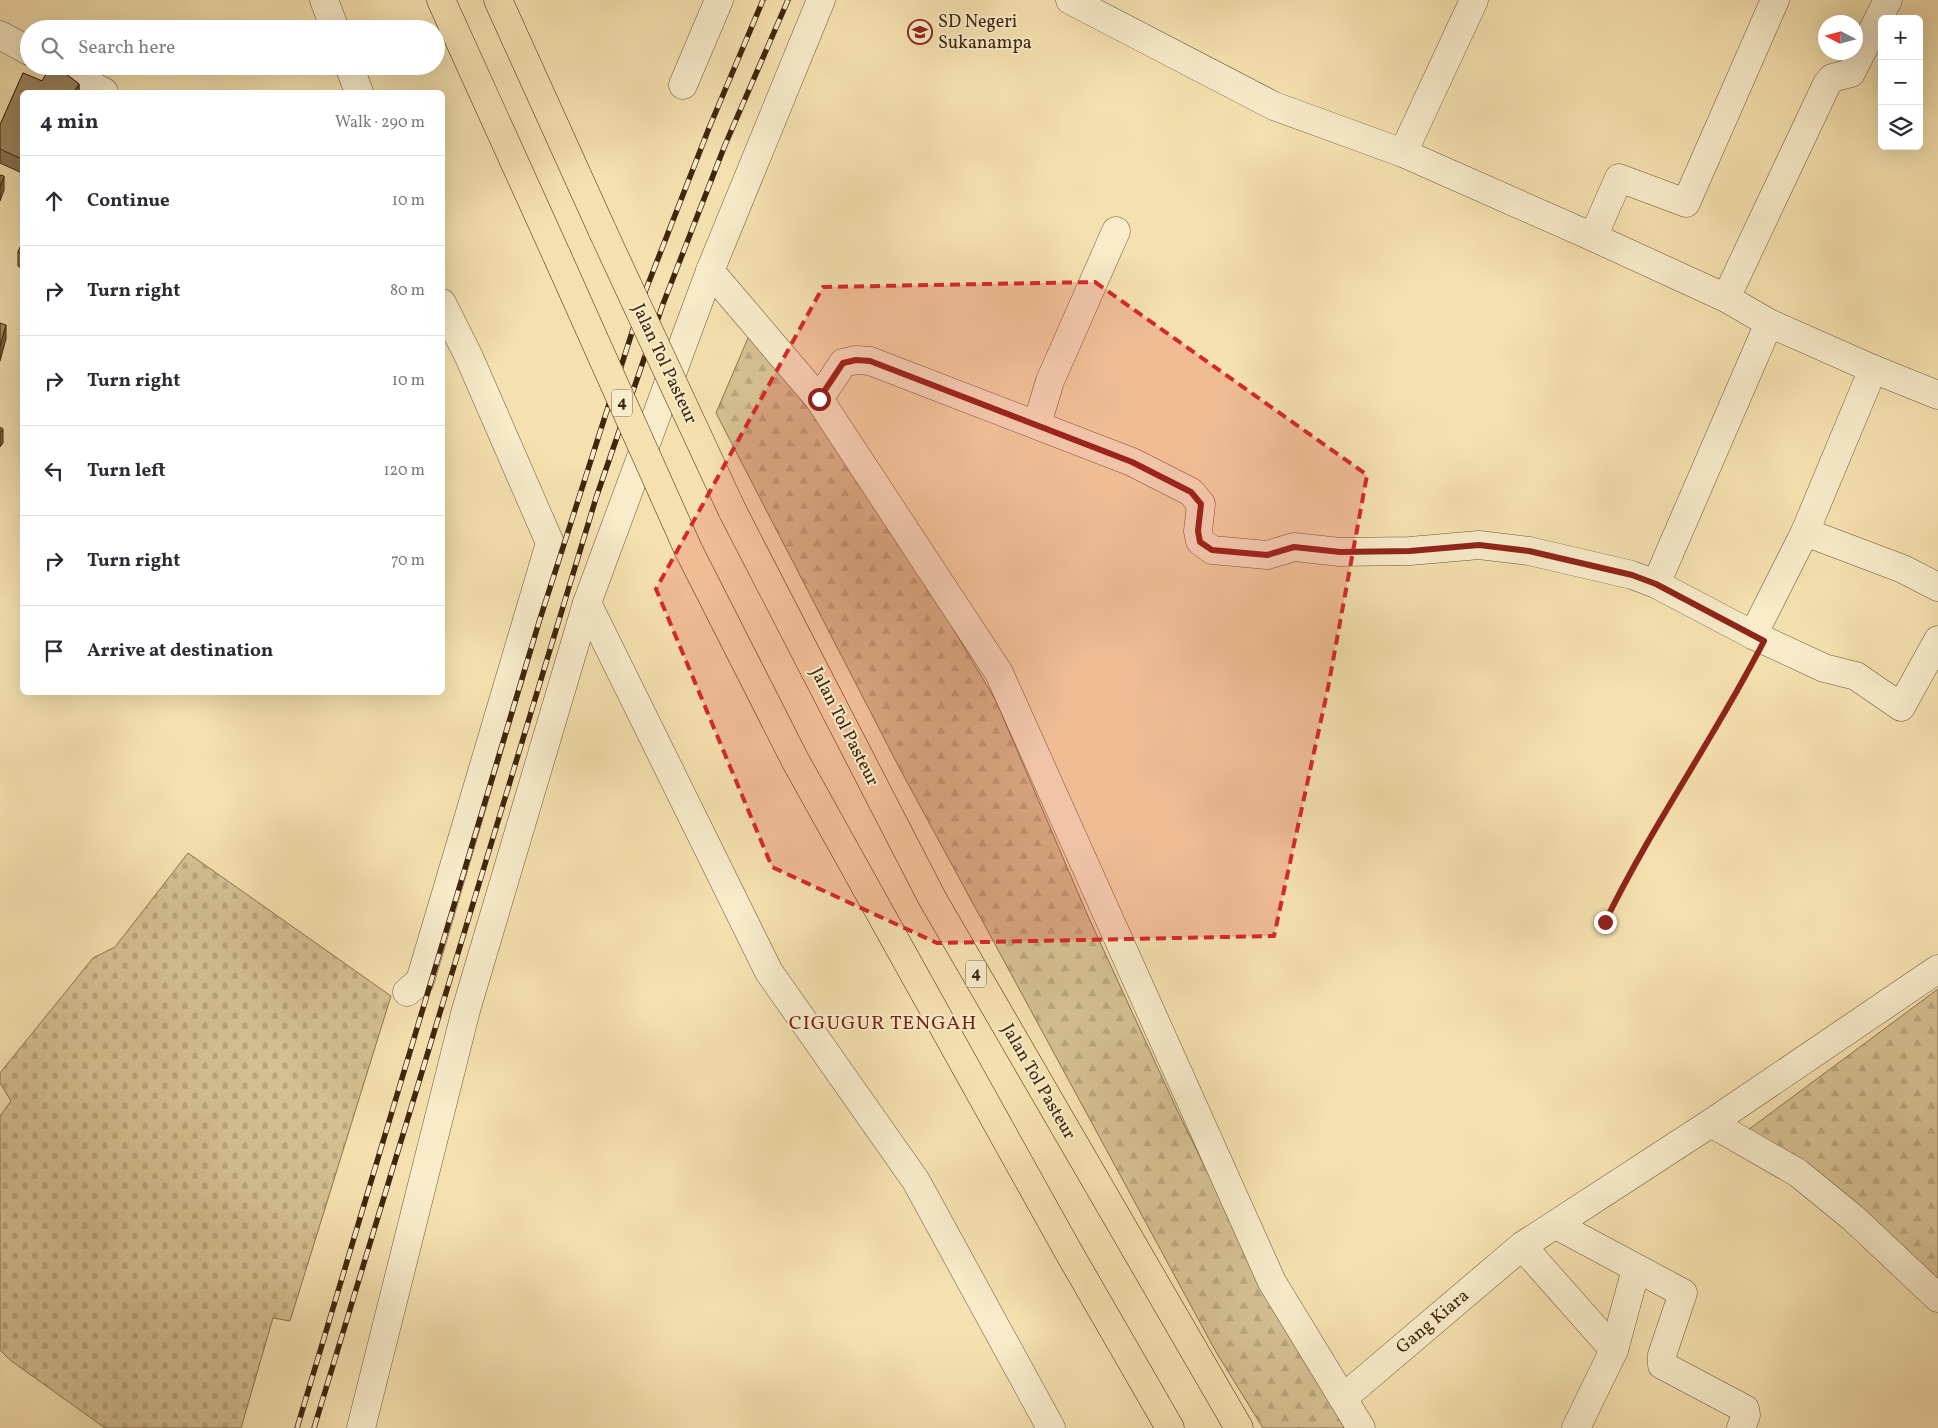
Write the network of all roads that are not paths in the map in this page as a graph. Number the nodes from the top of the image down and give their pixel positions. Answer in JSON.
{"nodes":[{"id":1,"x":324,"y":0,"type":"edge"},
{"id":2,"x":441,"y":0,"type":"edge"},
{"id":3,"x":498,"y":0,"type":"edge"},
{"id":4,"x":719,"y":0,"type":"edge"},
{"id":5,"x":821,"y":0,"type":"edge"},
{"id":6,"x":1070,"y":0,"type":"edge"},
{"id":7,"x":1474,"y":0,"type":"edge"},
{"id":8,"x":1775,"y":0,"type":"edge"},
{"id":9,"x":1888,"y":0,"type":"edge"},
{"id":10,"x":332,"y":20,"type":"edge"},
{"id":11,"x":0,"y":35,"type":"edge"},
{"id":12,"x":20,"y":46,"type":"edge"},
{"id":13,"x":73,"y":75,"type":"edge"},
{"id":14,"x":352,"y":75,"type":"edge"},
{"id":15,"x":682,"y":85,"type":"dead end"},
{"id":16,"x":100,"y":90,"type":"edge"},
{"id":17,"x":358,"y":90,"type":"edge"},
{"id":18,"x":1403,"y":153,"type":"junction"},
{"id":19,"x":1116,"y":231,"type":"dead end"},
{"id":20,"x":1593,"y":237,"type":"junction"},
{"id":21,"x":710,"y":271,"type":"junction"},
{"id":22,"x":1726,"y":298,"type":"junction"},
{"id":23,"x":445,"y":309,"type":"edge"},
{"id":24,"x":1769,"y":323,"type":"junction"},
{"id":25,"x":1873,"y":369,"type":"junction"},
{"id":26,"x":1938,"y":395,"type":"edge"},
{"id":27,"x":819,"y":399,"type":"junction"},
{"id":28,"x":1037,"y":424,"type":"junction"},
{"id":29,"x":1804,"y":532,"type":"junction"},
{"id":30,"x":1656,"y":584,"type":"junction"},
{"id":31,"x":1938,"y":587,"type":"edge"},
{"id":32,"x":587,"y":603,"type":"junction"},
{"id":33,"x":1759,"y":638,"type":"junction"},
{"id":34,"x":1938,"y":640,"type":"edge"},
{"id":35,"x":1938,"y":969,"type":"edge"},
{"id":36,"x":408,"y":992,"type":"dead end"},
{"id":37,"x":1711,"y":1122,"type":"junction"},
{"id":38,"x":1556,"y":1225,"type":"junction"},
{"id":39,"x":1522,"y":1246,"type":"junction"},
{"id":40,"x":1636,"y":1269,"type":"junction"},
{"id":41,"x":1938,"y":1298,"type":"edge"},
{"id":42,"x":1614,"y":1350,"type":"junction"},
{"id":43,"x":1343,"y":1398,"type":"junction"},
{"id":44,"x":361,"y":1428,"type":"edge"},
{"id":45,"x":1051,"y":1428,"type":"edge"},
{"id":46,"x":1170,"y":1428,"type":"edge"},
{"id":47,"x":1238,"y":1428,"type":"edge"},
{"id":48,"x":1361,"y":1428,"type":"edge"},
{"id":49,"x":1576,"y":1428,"type":"edge"},
{"id":50,"x":1741,"y":1428,"type":"edge"}],
"edges":[{"from":1,"to":10,"type":"street"},
{"from":2,"to":46,"type":"highway","number":"4","bridge":true},
{"from":3,"to":47,"type":"highway","name":"Jalan Tol Pasteur","number":"4","bridge":true},
{"from":4,"to":15,"type":"street"},
{"from":5,"to":21,"type":"street"},
{"from":6,"to":18,"type":"street"},
{"from":7,"to":18,"type":"street"},
{"from":8,"to":20,"type":"street"},
{"from":9,"to":22,"type":"street"},
{"from":11,"to":12,"type":"street"},
{"from":13,"to":16,"type":"street"},
{"from":14,"to":17,"type":"street"},
{"from":18,"to":20,"type":"street"},
{"from":19,"to":28,"type":"street"},
{"from":20,"to":22,"type":"street"},
{"from":21,"to":27,"type":"street"},
{"from":21,"to":32,"type":"street"},
{"from":22,"to":24,"type":"street"},
{"from":23,"to":36,"type":"street"},
{"from":24,"to":25,"type":"street"},
{"from":24,"to":30,"type":"street"},
{"from":25,"to":26,"type":"street"},
{"from":25,"to":29,"type":"street"},
{"from":27,"to":28,"type":"street"},
{"from":27,"to":43,"type":"street"},
{"from":28,"to":30,"type":"street"},
{"from":29,"to":31,"type":"street"},
{"from":29,"to":33,"type":"street"},
{"from":30,"to":33,"type":"street"},
{"from":32,"to":44,"type":"street"},
{"from":32,"to":45,"type":"street"},
{"from":33,"to":34,"type":"street"},
{"from":35,"to":37,"type":"street","name":"Gang Kiara"},
{"from":37,"to":38,"type":"street","name":"Gang Kiara"},
{"from":37,"to":41,"type":"street"},
{"from":38,"to":39,"type":"street","name":"Gang Kiara"},
{"from":38,"to":40,"type":"street"},
{"from":39,"to":42,"type":"street"},
{"from":39,"to":43,"type":"street","name":"Gang Kiara"},
{"from":40,"to":42,"type":"street"},
{"from":40,"to":50,"type":"street"},
{"from":42,"to":49,"type":"street"},
{"from":43,"to":48,"type":"street"}]}
